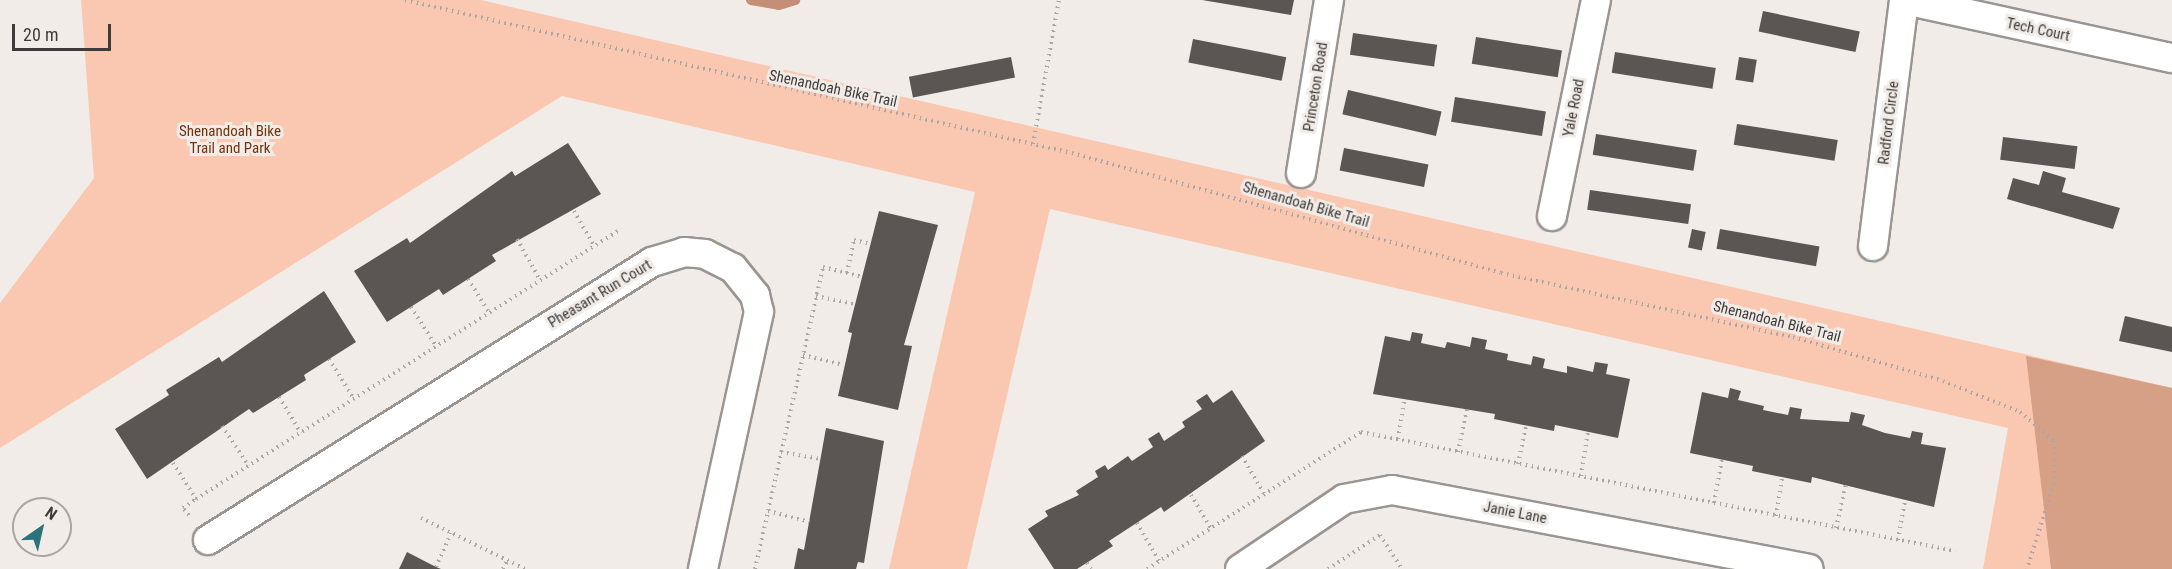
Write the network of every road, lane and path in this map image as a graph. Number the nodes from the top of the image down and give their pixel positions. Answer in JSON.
{"nodes":[{"id":1,"x":405,"y":0,"type":"edge"},
{"id":2,"x":1059,"y":0,"type":"edge"},
{"id":3,"x":1329,"y":0,"type":"edge"},
{"id":4,"x":1596,"y":0,"type":"edge"},
{"id":5,"x":1905,"y":0,"type":"edge"},
{"id":6,"x":2172,"y":58,"type":"edge"},
{"id":7,"x":1033,"y":144,"type":"junction"},
{"id":8,"x":1301,"y":173,"type":"dead end"},
{"id":9,"x":574,"y":212,"type":"dead end"},
{"id":10,"x":1552,"y":216,"type":"dead end"},
{"id":11,"x":621,"y":229,"type":"dead end"},
{"id":12,"x":517,"y":239,"type":"dead end"},
{"id":13,"x":871,"y":244,"type":"dead end"},
{"id":14,"x":594,"y":246,"type":"junction"},
{"id":15,"x":1873,"y":246,"type":"dead end"},
{"id":16,"x":847,"y":273,"type":"junction"},
{"id":17,"x":860,"y":276,"type":"dead end"},
{"id":18,"x":468,"y":279,"type":"dead end"},
{"id":19,"x":540,"y":280,"type":"junction"},
{"id":20,"x":816,"y":297,"type":"junction"},
{"id":21,"x":854,"y":304,"type":"dead end"},
{"id":22,"x":411,"y":307,"type":"dead end"},
{"id":23,"x":489,"y":313,"type":"junction"},
{"id":24,"x":436,"y":346,"type":"junction"},
{"id":25,"x":804,"y":355,"type":"junction"},
{"id":26,"x":329,"y":359,"type":"dead end"},
{"id":27,"x":844,"y":365,"type":"dead end"},
{"id":28,"x":279,"y":397,"type":"dead end"},
{"id":29,"x":354,"y":399,"type":"junction"},
{"id":30,"x":1404,"y":401,"type":"dead end"},
{"id":31,"x":1467,"y":409,"type":"dead end"},
{"id":32,"x":1526,"y":425,"type":"dead end"},
{"id":33,"x":222,"y":426,"type":"dead end"},
{"id":34,"x":1588,"y":431,"type":"dead end"},
{"id":35,"x":301,"y":433,"type":"junction"},
{"id":36,"x":1398,"y":439,"type":"dead end"},
{"id":37,"x":781,"y":452,"type":"junction"},
{"id":38,"x":1458,"y":452,"type":"dead end"},
{"id":39,"x":1242,"y":456,"type":"dead end"},
{"id":40,"x":819,"y":459,"type":"dead end"},
{"id":41,"x":1722,"y":459,"type":"dead end"},
{"id":42,"x":172,"y":464,"type":"dead end"},
{"id":43,"x":1518,"y":464,"type":"dead end"},
{"id":44,"x":249,"y":466,"type":"junction"},
{"id":45,"x":1581,"y":476,"type":"dead end"},
{"id":46,"x":1782,"y":477,"type":"dead end"},
{"id":47,"x":1846,"y":484,"type":"dead end"},
{"id":48,"x":1264,"y":494,"type":"dead end"},
{"id":49,"x":1191,"y":495,"type":"dead end"},
{"id":50,"x":196,"y":500,"type":"junction"},
{"id":51,"x":1905,"y":501,"type":"dead end"},
{"id":52,"x":1714,"y":503,"type":"dead end"},
{"id":53,"x":768,"y":511,"type":"junction"},
{"id":54,"x":1776,"y":516,"type":"dead end"},
{"id":55,"x":421,"y":518,"type":"dead end"},
{"id":56,"x":810,"y":522,"type":"dead end"},
{"id":57,"x":1137,"y":523,"type":"dead end"},
{"id":58,"x":1211,"y":528,"type":"dead end"},
{"id":59,"x":1836,"y":528,"type":"dead end"},
{"id":60,"x":451,"y":533,"type":"junction"},
{"id":61,"x":208,"y":540,"type":"joint"},
{"id":62,"x":1898,"y":540,"type":"dead end"},
{"id":63,"x":507,"y":561,"type":"junction"},
{"id":64,"x":1159,"y":561,"type":"dead end"},
{"id":65,"x":1087,"y":563,"type":"dead end"},
{"id":66,"x":436,"y":567,"type":"dead end"},
{"id":67,"x":503,"y":569,"type":"edge"},
{"id":68,"x":525,"y":569,"type":"edge"},
{"id":69,"x":703,"y":569,"type":"edge"},
{"id":70,"x":755,"y":569,"type":"edge"},
{"id":71,"x":1091,"y":569,"type":"edge"},
{"id":72,"x":1240,"y":569,"type":"edge"},
{"id":73,"x":1328,"y":569,"type":"edge"},
{"id":74,"x":1402,"y":569,"type":"edge"},
{"id":75,"x":1809,"y":569,"type":"edge"},
{"id":76,"x":2027,"y":569,"type":"edge"}],
"edges":[{"from":1,"to":7,"type":"path","name":"Shenandoah Bike Trail"},
{"from":2,"to":7,"type":"path"},
{"from":3,"to":8,"type":"street","name":"Princeton Road"},
{"from":4,"to":10,"type":"street","name":"Yale Road"},
{"from":5,"to":6,"type":"street","name":"Tech Court"},
{"from":5,"to":15,"type":"street","name":"Radford Circle"},
{"from":7,"to":76,"type":"path","name":"Shenandoah Bike Trail"},
{"from":9,"to":14,"type":"path"},
{"from":11,"to":14,"type":"path"},
{"from":12,"to":19,"type":"path"},
{"from":13,"to":16,"type":"path"},
{"from":14,"to":19,"type":"path"},
{"from":16,"to":17,"type":"path"},
{"from":16,"to":20,"type":"path"},
{"from":18,"to":23,"type":"path"},
{"from":19,"to":23,"type":"path"},
{"from":20,"to":21,"type":"path"},
{"from":20,"to":25,"type":"path"},
{"from":22,"to":24,"type":"path"},
{"from":23,"to":24,"type":"path"},
{"from":24,"to":29,"type":"path"},
{"from":25,"to":27,"type":"path"},
{"from":25,"to":37,"type":"path"},
{"from":26,"to":29,"type":"path"},
{"from":28,"to":35,"type":"path"},
{"from":29,"to":35,"type":"path"},
{"from":30,"to":36,"type":"path"},
{"from":31,"to":38,"type":"path"},
{"from":32,"to":43,"type":"path"},
{"from":33,"to":44,"type":"path"},
{"from":34,"to":45,"type":"path"},
{"from":35,"to":44,"type":"path"},
{"from":37,"to":40,"type":"path"},
{"from":37,"to":53,"type":"path"},
{"from":39,"to":48,"type":"path"},
{"from":41,"to":52,"type":"path"},
{"from":42,"to":50,"type":"path"},
{"from":44,"to":50,"type":"path"},
{"from":46,"to":54,"type":"path"},
{"from":47,"to":59,"type":"path"},
{"from":49,"to":58,"type":"path"},
{"from":50,"to":61,"type":"path"},
{"from":51,"to":62,"type":"path"},
{"from":53,"to":56,"type":"path"},
{"from":53,"to":70,"type":"path"},
{"from":55,"to":60,"type":"path"},
{"from":57,"to":64,"type":"path"},
{"from":60,"to":63,"type":"path"},
{"from":60,"to":66,"type":"path"},
{"from":61,"to":69,"type":"street","name":"Pheasant Run Court"},
{"from":63,"to":67,"type":"path"},
{"from":63,"to":68,"type":"path"},
{"from":65,"to":71,"type":"path"},
{"from":72,"to":75,"type":"street","name":"Janie Lane"},
{"from":73,"to":74,"type":"path"}]}
